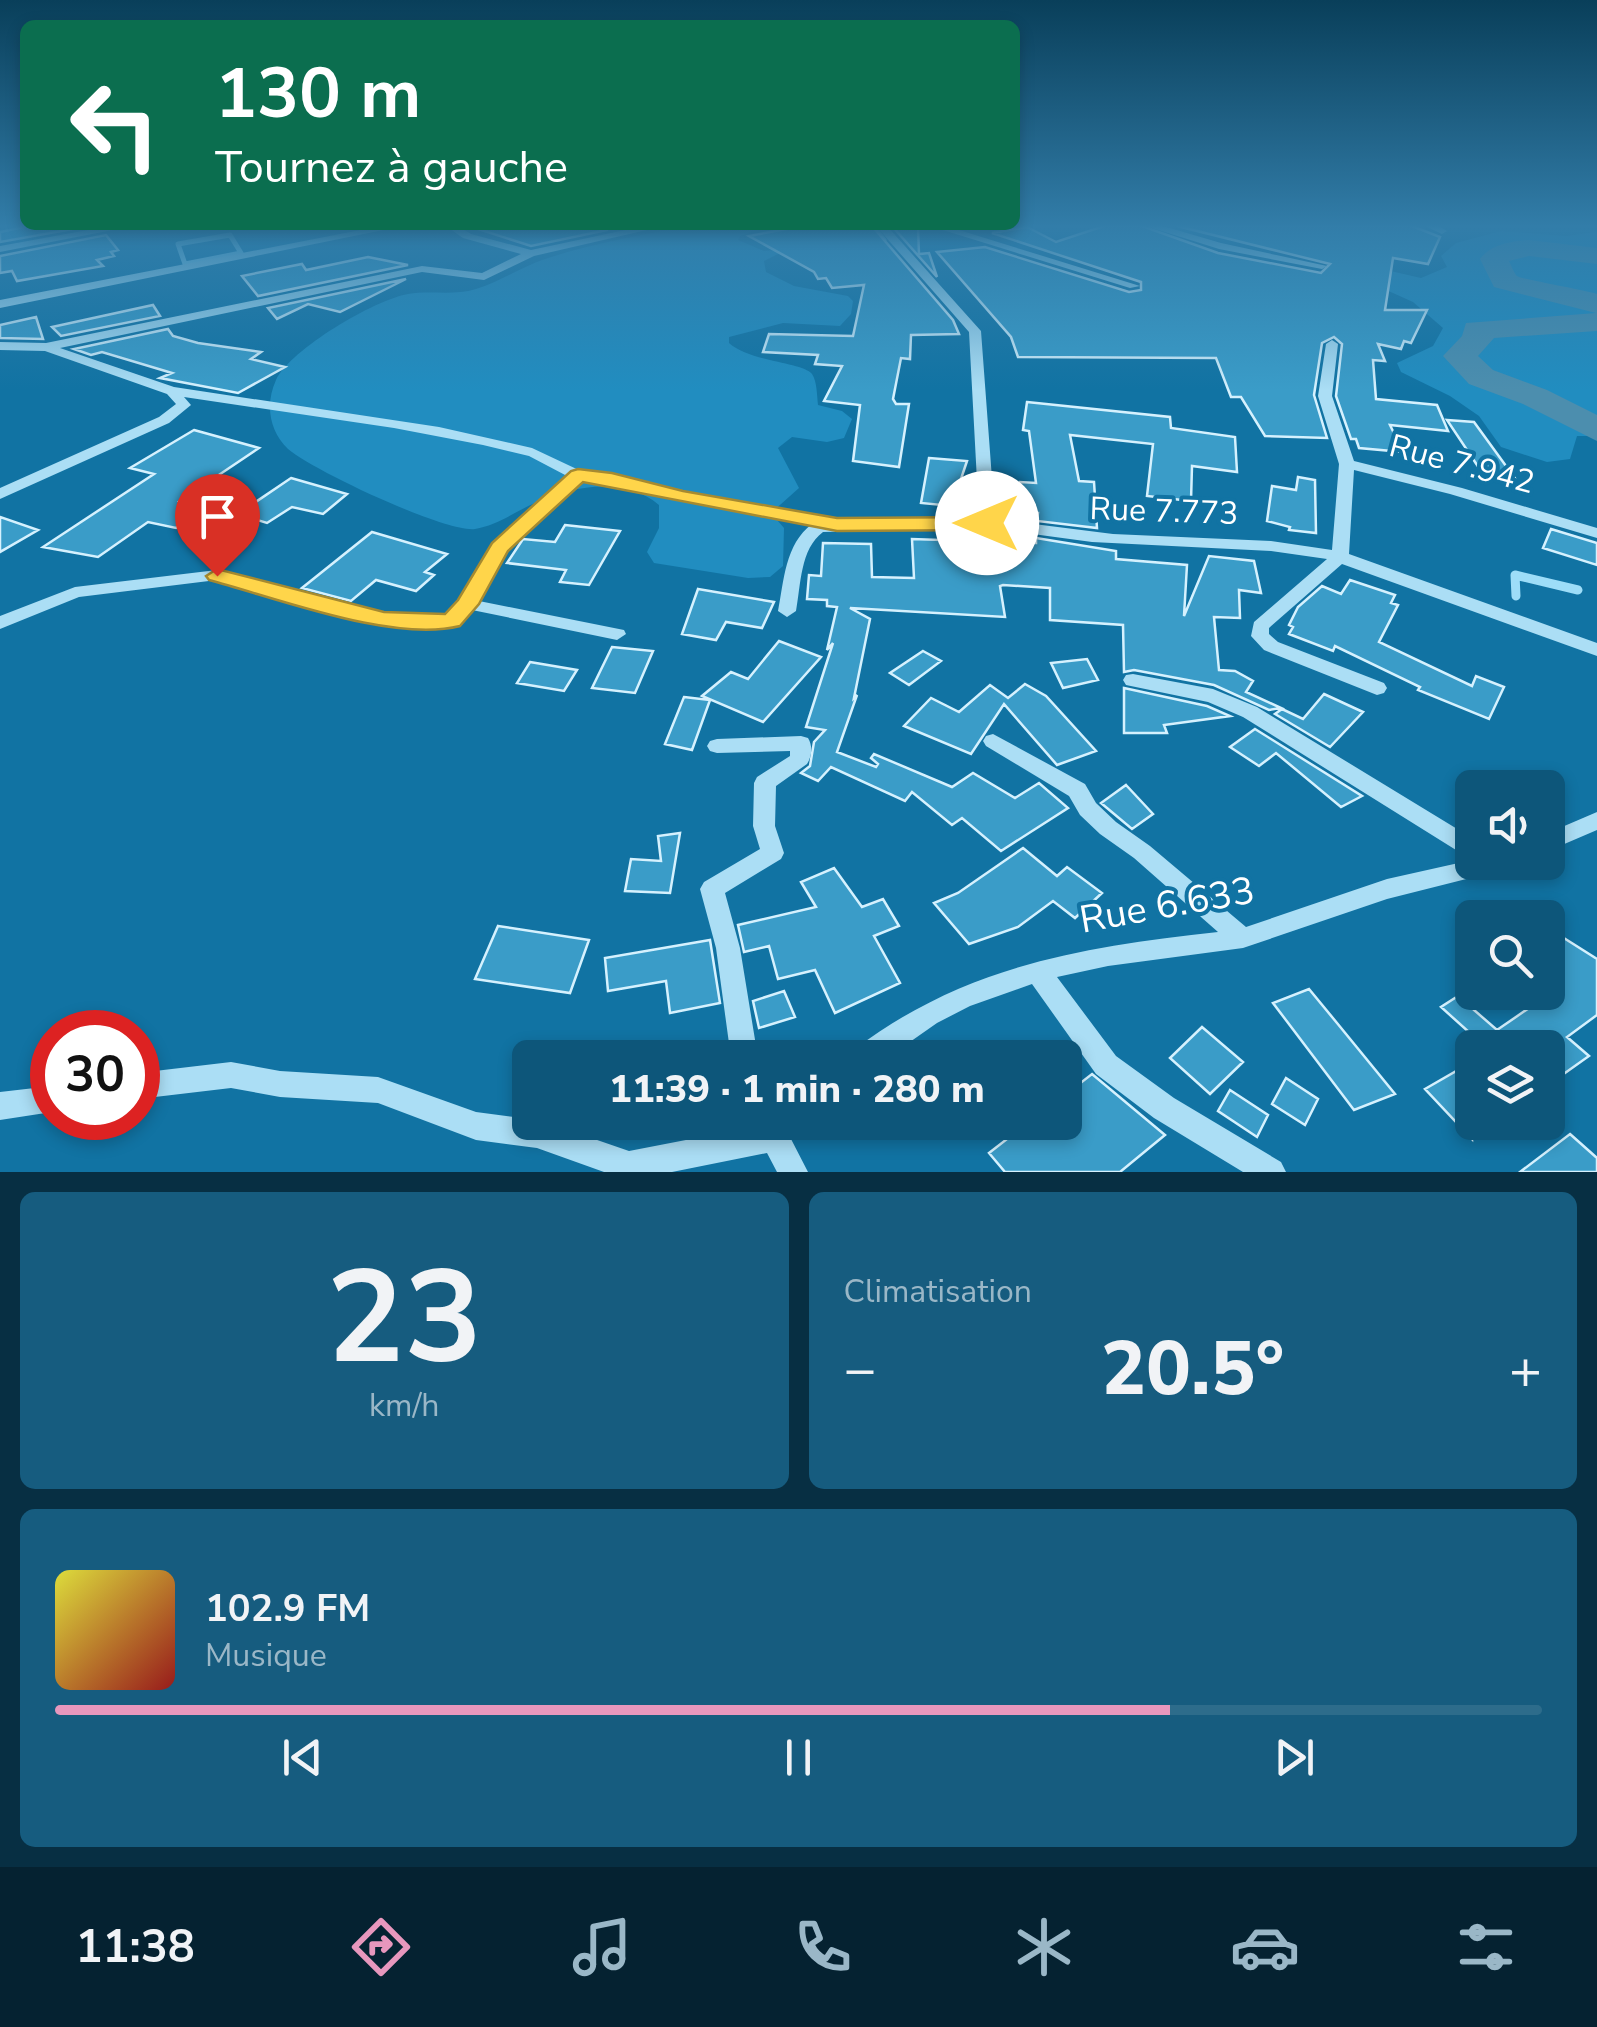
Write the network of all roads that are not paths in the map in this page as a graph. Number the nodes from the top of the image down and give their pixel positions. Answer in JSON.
{"nodes":[{"id":1,"x":119,"y":281,"type":"edge"},
{"id":2,"x":365,"y":281,"type":"edge"},
{"id":3,"x":930,"y":281,"type":"edge"},
{"id":4,"x":1116,"y":281,"type":"edge"},
{"id":5,"x":1134,"y":286,"type":"dead end"},
{"id":6,"x":0,"y":304,"type":"edge"},
{"id":7,"x":1332,"y":344,"type":"dead end"},
{"id":8,"x":0,"y":346,"type":"edge"},
{"id":9,"x":46,"y":346,"type":"junction"},
{"id":10,"x":172,"y":391,"type":"junction"},
{"id":11,"x":1346,"y":464,"type":"junction"},
{"id":12,"x":578,"y":475,"type":"junction"},
{"id":13,"x":0,"y":494,"type":"edge"},
{"id":14,"x":987,"y":523,"type":"junction"},
{"id":15,"x":837,"y":524,"type":"junction"},
{"id":16,"x":1597,"y":533,"type":"edge"},
{"id":17,"x":1340,"y":557,"type":"junction"},
{"id":18,"x":468,"y":604,"type":"junction"},
{"id":19,"x":787,"y":611,"type":"dead end"},
{"id":20,"x":0,"y":623,"type":"edge"},
{"id":21,"x":617,"y":634,"type":"dead end"},
{"id":22,"x":1597,"y":650,"type":"edge"},
{"id":23,"x":1132,"y":680,"type":"dead end"},
{"id":24,"x":1377,"y":688,"type":"dead end"},
{"id":25,"x":992,"y":742,"type":"dead end"},
{"id":26,"x":716,"y":746,"type":"dead end"},
{"id":27,"x":1597,"y":822,"type":"edge"},
{"id":28,"x":1565,"y":835,"type":"edge"},
{"id":29,"x":1455,"y":839,"type":"edge"},
{"id":30,"x":1455,"y":873,"type":"edge"},
{"id":31,"x":1242,"y":938,"type":"junction"},
{"id":32,"x":1038,"y":970,"type":"junction"},
{"id":33,"x":742,"y":1040,"type":"edge"},
{"id":34,"x":886,"y":1040,"type":"edge"},
{"id":35,"x":160,"y":1083,"type":"edge"},
{"id":36,"x":30,"y":1101,"type":"edge"},
{"id":37,"x":0,"y":1106,"type":"edge"},
{"id":38,"x":512,"y":1131,"type":"edge"},
{"id":39,"x":554,"y":1140,"type":"edge"},
{"id":40,"x":729,"y":1140,"type":"edge"},
{"id":41,"x":780,"y":1140,"type":"edge"},
{"id":42,"x":793,"y":1172,"type":"edge"},
{"id":43,"x":1271,"y":1172,"type":"edge"}],
"edges":[{"from":1,"to":6,"type":"street"},
{"from":2,"to":9,"type":"street"},
{"from":3,"to":14,"type":"street"},
{"from":4,"to":5,"type":"street"},
{"from":7,"to":11,"type":"street"},
{"from":8,"to":9,"type":"street"},
{"from":9,"to":10,"type":"street","name":"Rue 7.773"},
{"from":10,"to":12,"type":"street","name":"Rue 7.773"},
{"from":10,"to":13,"type":"street"},
{"from":11,"to":16,"type":"street","name":"Rue 7.942"},
{"from":11,"to":17,"type":"street","name":"Rue 7.942"},
{"from":12,"to":15,"type":"street","name":"Rue 7.773"},
{"from":12,"to":18,"type":"street"},
{"from":14,"to":15,"type":"street","name":"Rue 7.773"},
{"from":14,"to":17,"type":"street","name":"Rue 7.773"},
{"from":15,"to":19,"type":"street"},
{"from":17,"to":22,"type":"street","name":"Rue 7.773"},
{"from":17,"to":24,"type":"street"},
{"from":18,"to":20,"type":"street"},
{"from":18,"to":21,"type":"street"},
{"from":23,"to":29,"type":"street"},
{"from":25,"to":31,"type":"street"},
{"from":26,"to":33,"type":"street"},
{"from":27,"to":28,"type":"street"},
{"from":30,"to":31,"type":"street","name":"Rue 6.633"},
{"from":31,"to":32,"type":"street","name":"Rue 6.633"},
{"from":32,"to":34,"type":"street","name":"Rue 6.633"},
{"from":32,"to":43,"type":"street"},
{"from":35,"to":38,"type":"street"},
{"from":36,"to":37,"type":"street"},
{"from":39,"to":40,"type":"street"},
{"from":41,"to":42,"type":"street"}]}
